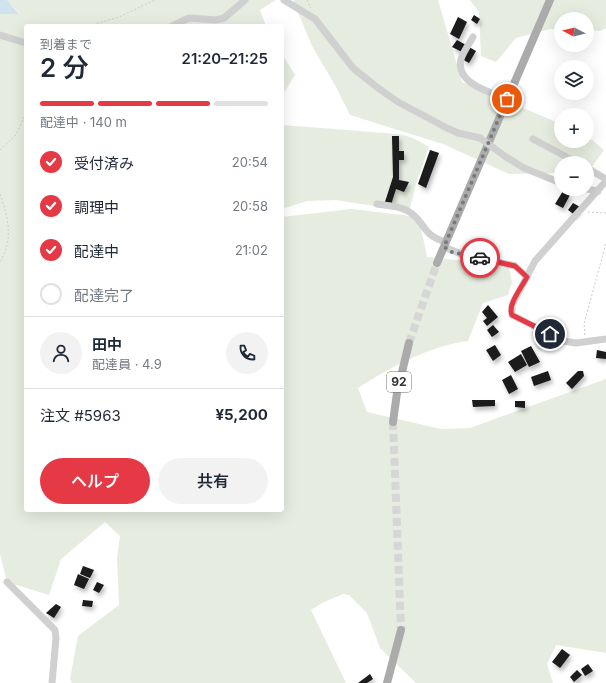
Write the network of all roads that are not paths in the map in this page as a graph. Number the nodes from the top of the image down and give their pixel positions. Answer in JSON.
{"nodes":[{"id":1,"x":245,"y":0,"type":"edge"},
{"id":2,"x":284,"y":0,"type":"edge"},
{"id":3,"x":550,"y":0,"type":"edge"},
{"id":4,"x":176,"y":24,"type":"edge"},
{"id":5,"x":0,"y":36,"type":"edge"},
{"id":6,"x":473,"y":37,"type":"dead end"},
{"id":7,"x":24,"y":42,"type":"edge"},
{"id":8,"x":507,"y":99,"type":"junction"},
{"id":9,"x":533,"y":139,"type":"dead end"},
{"id":10,"x":565,"y":156,"type":"edge"},
{"id":11,"x":594,"y":172,"type":"edge"},
{"id":12,"x":554,"y":180,"type":"edge"},
{"id":13,"x":606,"y":180,"type":"edge"},
{"id":14,"x":594,"y":190,"type":"edge"},
{"id":15,"x":598,"y":191,"type":"junction"},
{"id":16,"x":377,"y":204,"type":"dead end"},
{"id":17,"x":445,"y":244,"type":"junction"},
{"id":18,"x":437,"y":263,"type":"tunnel mouth"},
{"id":19,"x":527,"y":277,"type":"junction"},
{"id":20,"x":606,"y":339,"type":"edge"},
{"id":21,"x":409,"y":343,"type":"tunnel mouth"},
{"id":22,"x":394,"y":422,"type":"tunnel mouth"},
{"id":23,"x":7,"y":582,"type":"dead end"},
{"id":24,"x":401,"y":630,"type":"tunnel mouth"},
{"id":25,"x":52,"y":683,"type":"edge"},
{"id":26,"x":387,"y":683,"type":"edge"}],
"edges":[{"from":1,"to":4,"type":"street"},
{"from":2,"to":12,"type":"street","bridge":true},
{"from":3,"to":8,"type":"main road"},
{"from":5,"to":7,"type":"street"},
{"from":6,"to":8,"type":"street"},
{"from":8,"to":17,"type":"main road"},
{"from":9,"to":10,"type":"street"},
{"from":11,"to":13,"type":"street"},
{"from":13,"to":15,"type":"street"},
{"from":14,"to":15,"type":"street"},
{"from":15,"to":19,"type":"street"},
{"from":16,"to":17,"type":"street"},
{"from":17,"to":18,"type":"main road"},
{"from":17,"to":19,"type":"street"},
{"from":19,"to":20,"type":"street"},
{"from":21,"to":22,"type":"main road","number":"92"},
{"from":23,"to":25,"type":"street"},
{"from":24,"to":26,"type":"main road"}]}
